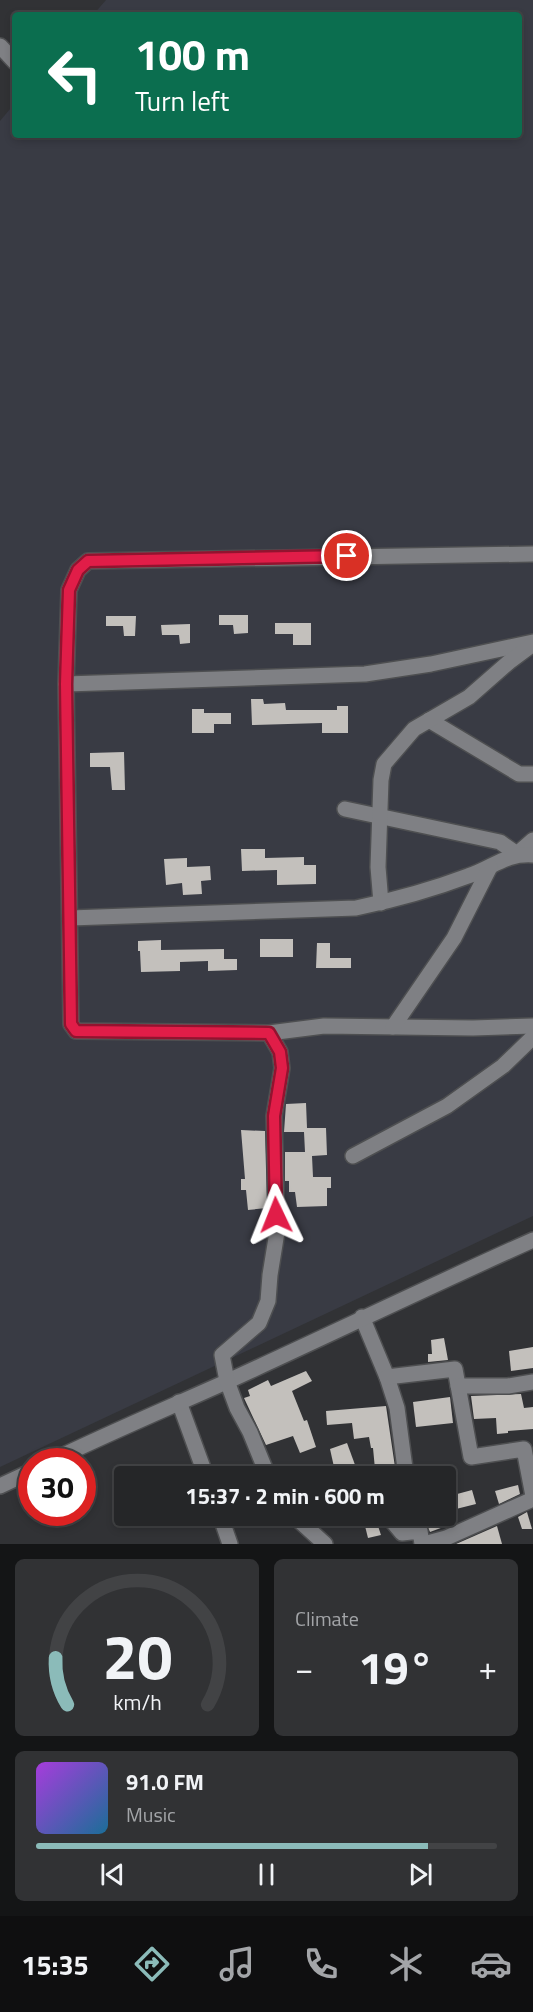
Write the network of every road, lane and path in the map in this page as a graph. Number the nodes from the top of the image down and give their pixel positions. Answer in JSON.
{"nodes":[{"id":1,"x":0,"y":46,"type":"edge"},
{"id":2,"x":12,"y":59,"type":"edge"},
{"id":3,"x":533,"y":554,"type":"edge"},
{"id":4,"x":533,"y":643,"type":"edge"},
{"id":5,"x":66,"y":684,"type":"junction"},
{"id":6,"x":429,"y":720,"type":"junction"},
{"id":7,"x":533,"y":774,"type":"edge"},
{"id":8,"x":345,"y":809,"type":"dead end"},
{"id":9,"x":379,"y":816,"type":"junction"},
{"id":10,"x":533,"y":840,"type":"edge"},
{"id":11,"x":517,"y":854,"type":"junction"},
{"id":12,"x":533,"y":855,"type":"edge"},
{"id":13,"x":490,"y":867,"type":"junction"},
{"id":14,"x":381,"y":903,"type":"junction"},
{"id":15,"x":70,"y":918,"type":"junction"},
{"id":16,"x":533,"y":1026,"type":"edge"},
{"id":17,"x":393,"y":1027,"type":"junction"},
{"id":18,"x":269,"y":1033,"type":"junction"},
{"id":19,"x":533,"y":1037,"type":"edge"},
{"id":20,"x":354,"y":1156,"type":"dead end"},
{"id":21,"x":533,"y":1240,"type":"edge"},
{"id":22,"x":362,"y":1317,"type":"junction"},
{"id":23,"x":387,"y":1377,"type":"junction"},
{"id":24,"x":226,"y":1381,"type":"junction"},
{"id":25,"x":533,"y":1382,"type":"edge"},
{"id":26,"x":458,"y":1386,"type":"junction"},
{"id":27,"x":179,"y":1402,"type":"junction"},
{"id":28,"x":79,"y":1448,"type":"edge"},
{"id":29,"x":202,"y":1466,"type":"edge"},
{"id":30,"x":264,"y":1466,"type":"edge"},
{"id":31,"x":405,"y":1466,"type":"edge"},
{"id":32,"x":18,"y":1478,"type":"edge"},
{"id":33,"x":0,"y":1486,"type":"edge"},
{"id":34,"x":533,"y":1498,"type":"edge"},
{"id":35,"x":224,"y":1526,"type":"edge"},
{"id":36,"x":305,"y":1526,"type":"edge"},
{"id":37,"x":396,"y":1526,"type":"edge"},
{"id":38,"x":230,"y":1544,"type":"edge"},
{"id":39,"x":325,"y":1544,"type":"edge"},
{"id":40,"x":423,"y":1544,"type":"edge"}],
"edges":[{"from":1,"to":2,"type":"street"},
{"from":3,"to":5,"type":"street"},
{"from":4,"to":5,"type":"street"},
{"from":4,"to":6,"type":"street"},
{"from":5,"to":15,"type":"street"},
{"from":6,"to":7,"type":"street"},
{"from":6,"to":9,"type":"street"},
{"from":8,"to":9,"type":"street"},
{"from":9,"to":11,"type":"street"},
{"from":9,"to":14,"type":"street"},
{"from":10,"to":11,"type":"street"},
{"from":11,"to":12,"type":"street"},
{"from":11,"to":13,"type":"street"},
{"from":13,"to":14,"type":"street"},
{"from":13,"to":17,"type":"street"},
{"from":14,"to":15,"type":"street"},
{"from":15,"to":18,"type":"street"},
{"from":16,"to":17,"type":"street"},
{"from":17,"to":18,"type":"street"},
{"from":18,"to":24,"type":"street"},
{"from":19,"to":20,"type":"street"},
{"from":21,"to":22,"type":"street"},
{"from":22,"to":23,"type":"street"},
{"from":22,"to":24,"type":"street"},
{"from":23,"to":26,"type":"street"},
{"from":23,"to":31,"type":"street"},
{"from":24,"to":27,"type":"street"},
{"from":24,"to":30,"type":"street"},
{"from":25,"to":26,"type":"street"},
{"from":26,"to":34,"type":"street"},
{"from":27,"to":28,"type":"street"},
{"from":27,"to":29,"type":"street"},
{"from":32,"to":33,"type":"street"},
{"from":34,"to":40,"type":"street"},
{"from":35,"to":38,"type":"street"},
{"from":36,"to":39,"type":"street"},
{"from":37,"to":40,"type":"street"}]}
